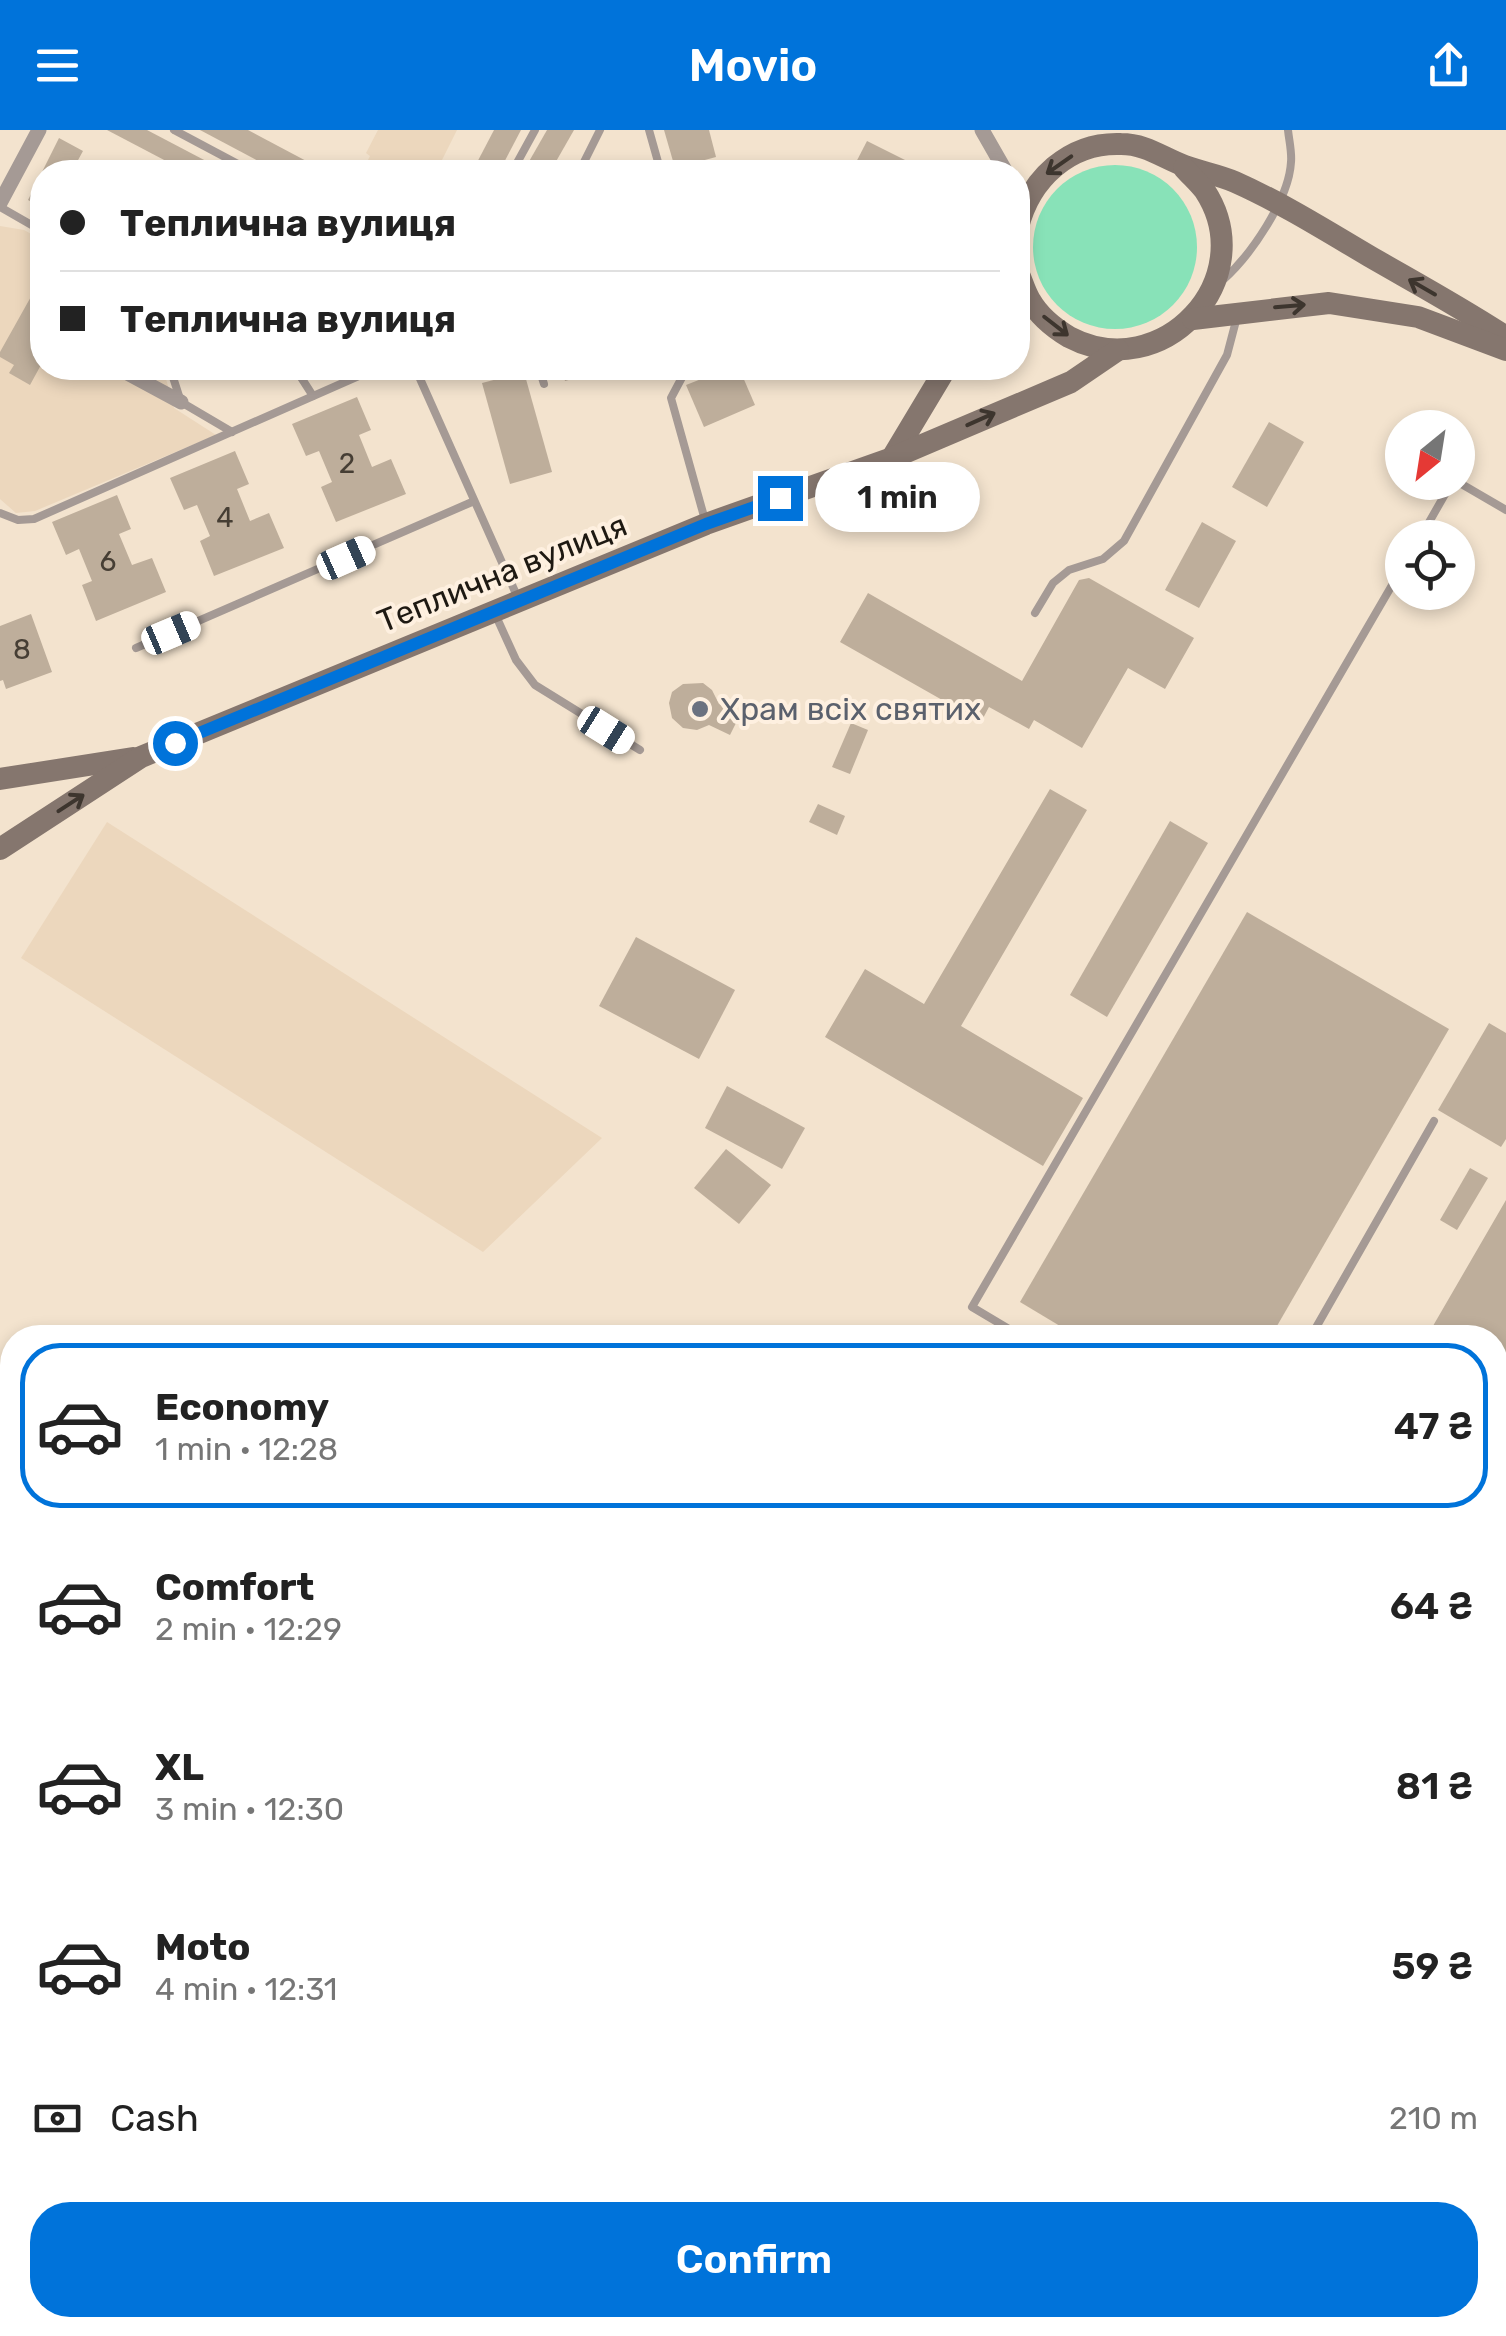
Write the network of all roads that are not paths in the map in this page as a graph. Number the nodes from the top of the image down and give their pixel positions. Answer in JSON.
{"nodes":[{"id":1,"x":39,"y":130,"type":"edge"},
{"id":2,"x":174,"y":130,"type":"edge"},
{"id":3,"x":535,"y":130,"type":"edge"},
{"id":4,"x":600,"y":130,"type":"edge"},
{"id":5,"x":649,"y":130,"type":"edge"},
{"id":6,"x":982,"y":130,"type":"edge"},
{"id":7,"x":1119,"y":130,"type":"edge"},
{"id":8,"x":1288,"y":130,"type":"edge"},
{"id":9,"x":1151,"y":149,"type":"junction"},
{"id":10,"x":230,"y":160,"type":"edge"},
{"id":11,"x":519,"y":160,"type":"edge"},
{"id":12,"x":585,"y":160,"type":"edge"},
{"id":13,"x":657,"y":160,"type":"edge"},
{"id":14,"x":999,"y":160,"type":"edge"},
{"id":15,"x":1181,"y":165,"type":"junction"},
{"id":16,"x":1030,"y":194,"type":"edge"},
{"id":17,"x":1278,"y":203,"type":"junction"},
{"id":18,"x":0,"y":205,"type":"edge"},
{"id":19,"x":30,"y":224,"type":"edge"},
{"id":20,"x":1212,"y":290,"type":"junction"},
{"id":21,"x":1030,"y":301,"type":"edge"},
{"id":22,"x":1239,"y":311,"type":"junction"},
{"id":23,"x":1193,"y":318,"type":"junction"},
{"id":24,"x":1506,"y":337,"type":"edge"},
{"id":25,"x":1118,"y":350,"type":"junction"},
{"id":26,"x":1506,"y":350,"type":"edge"},
{"id":27,"x":140,"y":380,"type":"edge"},
{"id":28,"x":174,"y":380,"type":"edge"},
{"id":29,"x":302,"y":380,"type":"edge"},
{"id":30,"x":348,"y":380,"type":"edge"},
{"id":31,"x":422,"y":380,"type":"edge"},
{"id":32,"x":543,"y":380,"type":"edge"},
{"id":33,"x":680,"y":380,"type":"edge"},
{"id":34,"x":939,"y":380,"type":"edge"},
{"id":35,"x":544,"y":384,"type":"dead end"},
{"id":36,"x":312,"y":396,"type":"junction"},
{"id":37,"x":180,"y":402,"type":"junction"},
{"id":38,"x":232,"y":432,"type":"junction"},
{"id":39,"x":892,"y":458,"type":"junction"},
{"id":40,"x":1475,"y":493,"type":"edge"},
{"id":41,"x":472,"y":502,"type":"junction"},
{"id":42,"x":1506,"y":510,"type":"edge"},
{"id":43,"x":0,"y":512,"type":"edge"},
{"id":44,"x":706,"y":524,"type":"junction"},
{"id":45,"x":1385,"y":597,"type":"edge"},
{"id":46,"x":520,"y":601,"type":"junction"},
{"id":47,"x":494,"y":612,"type":"junction"},
{"id":48,"x":1035,"y":613,"type":"dead end"},
{"id":49,"x":136,"y":648,"type":"dead end"},
{"id":50,"x":640,"y":750,"type":"dead end"},
{"id":51,"x":142,"y":757,"type":"junction"},
{"id":52,"x":0,"y":779,"type":"edge"},
{"id":53,"x":0,"y":849,"type":"edge"},
{"id":54,"x":1434,"y":1121,"type":"dead end"},
{"id":55,"x":1002,"y":1325,"type":"edge"},
{"id":56,"x":1317,"y":1325,"type":"edge"}],
"edges":[{"from":1,"to":18,"type":"street"},
{"from":2,"to":10,"type":"lane"},
{"from":3,"to":11,"type":"lane"},
{"from":4,"to":12,"type":"lane"},
{"from":5,"to":13,"type":"lane"},
{"from":6,"to":14,"type":"street"},
{"from":7,"to":9,"type":"street"},
{"from":8,"to":17,"type":"lane"},
{"from":9,"to":15,"type":"main road"},
{"from":9,"to":16,"type":"main road","one_way":true},
{"from":15,"to":17,"type":"main road"},
{"from":15,"to":20,"type":"main road"},
{"from":17,"to":20,"type":"lane"},
{"from":24,"to":17,"type":"main road","one_way":true},
{"from":18,"to":19,"type":"lane"},
{"from":20,"to":23,"type":"main road"},
{"from":21,"to":25,"type":"main road","one_way":true},
{"from":22,"to":23,"type":"main road"},
{"from":22,"to":26,"type":"main road","one_way":true},
{"from":22,"to":48,"type":"lane"},
{"from":23,"to":25,"type":"main road"},
{"from":39,"to":25,"type":"main road","name":"Теплична вулиця","one_way":true},
{"from":27,"to":37,"type":"street"},
{"from":28,"to":37,"type":"lane"},
{"from":29,"to":36,"type":"lane"},
{"from":30,"to":36,"type":"lane"},
{"from":31,"to":41,"type":"lane"},
{"from":32,"to":35,"type":"lane"},
{"from":33,"to":44,"type":"lane"},
{"from":34,"to":39,"type":"main road"},
{"from":36,"to":38,"type":"lane"},
{"from":37,"to":38,"type":"lane"},
{"from":38,"to":43,"type":"lane"},
{"from":39,"to":44,"type":"main road","name":"Теплична вулиця"},
{"from":40,"to":42,"type":"lane"},
{"from":41,"to":46,"type":"lane"},
{"from":41,"to":49,"type":"lane"},
{"from":44,"to":46,"type":"main road","name":"Теплична вулиця"},
{"from":45,"to":55,"type":"lane"},
{"from":46,"to":47,"type":"main road","name":"Теплична вулиця"},
{"from":47,"to":50,"type":"lane"},
{"from":47,"to":51,"type":"main road","name":"Теплична вулиця"},
{"from":51,"to":52,"type":"main road","name":"Теплична вулиця"},
{"from":53,"to":51,"type":"main road","name":"Теплична вулиця","one_way":true},
{"from":54,"to":56,"type":"lane"}]}
